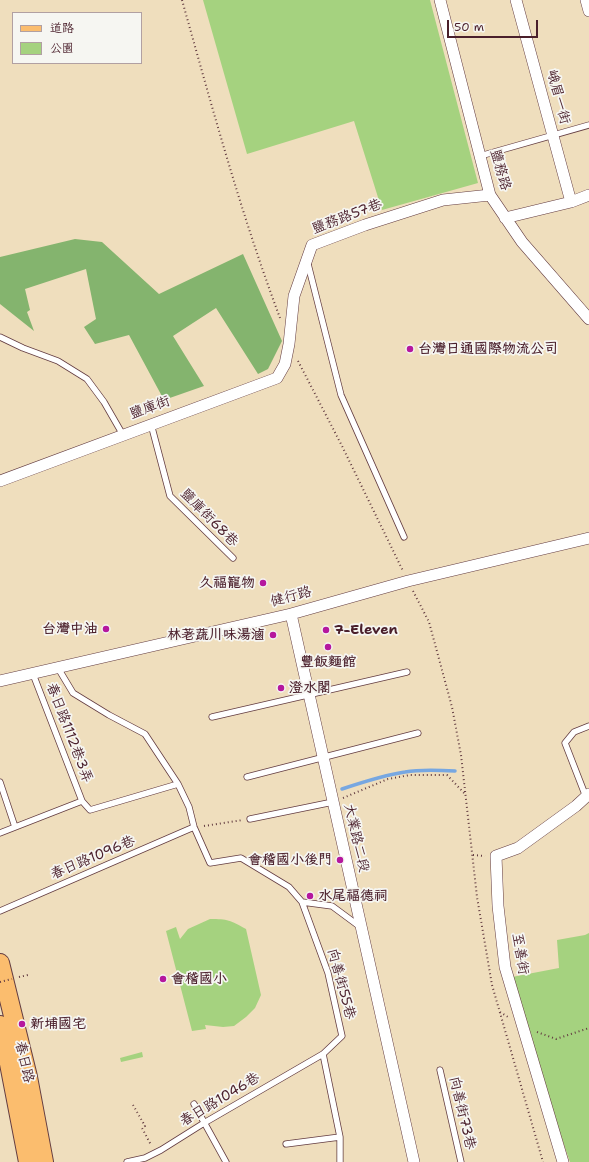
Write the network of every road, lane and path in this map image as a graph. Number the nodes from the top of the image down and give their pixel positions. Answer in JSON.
{"nodes":[{"id":1,"x":182,"y":0,"type":"edge"},
{"id":2,"x":440,"y":0,"type":"edge"},
{"id":3,"x":516,"y":0,"type":"edge"},
{"id":4,"x":586,"y":0,"type":"edge"},
{"id":5,"x":589,"y":12,"type":"edge"},
{"id":6,"x":589,"y":125,"type":"edge"},
{"id":7,"x":552,"y":135,"type":"junction"},
{"id":8,"x":480,"y":156,"type":"junction"},
{"id":9,"x":589,"y":195,"type":"edge"},
{"id":10,"x":490,"y":196,"type":"junction"},
{"id":11,"x":571,"y":202,"type":"junction"},
{"id":12,"x":505,"y":218,"type":"junction"},
{"id":13,"x":307,"y":259,"type":"junction"},
{"id":14,"x":280,"y":319,"type":"dead end"},
{"id":15,"x":589,"y":319,"type":"edge"},
{"id":16,"x":0,"y":337,"type":"edge"},
{"id":17,"x":289,"y":344,"type":"joint"},
{"id":18,"x":296,"y":357,"type":"dead end"},
{"id":19,"x":151,"y":424,"type":"junction"},
{"id":20,"x":123,"y":435,"type":"junction"},
{"id":21,"x":0,"y":481,"type":"edge"},
{"id":22,"x":404,"y":537,"type":"dead end"},
{"id":23,"x":589,"y":538,"type":"edge"},
{"id":24,"x":233,"y":558,"type":"dead end"},
{"id":25,"x":406,"y":576,"type":"dead end"},
{"id":26,"x":410,"y":585,"type":"dead end"},
{"id":27,"x":290,"y":614,"type":"junction"},
{"id":28,"x":58,"y":668,"type":"junction"},
{"id":29,"x":407,"y":672,"type":"dead end"},
{"id":30,"x":33,"y":674,"type":"junction"},
{"id":31,"x":0,"y":681,"type":"edge"},
{"id":32,"x":309,"y":695,"type":"junction"},
{"id":33,"x":212,"y":717,"type":"dead end"},
{"id":34,"x":589,"y":726,"type":"edge"},
{"id":35,"x":418,"y":733,"type":"dead end"},
{"id":36,"x":323,"y":757,"type":"junction"},
{"id":37,"x":247,"y":777,"type":"dead end"},
{"id":38,"x":464,"y":778,"type":"dead end"},
{"id":39,"x":0,"y":782,"type":"edge"},
{"id":40,"x":178,"y":784,"type":"junction"},
{"id":41,"x":466,"y":794,"type":"dead end"},
{"id":42,"x":331,"y":795,"type":"junction"},
{"id":43,"x":588,"y":795,"type":"edge"},
{"id":44,"x":82,"y":801,"type":"junction"},
{"id":45,"x":250,"y":819,"type":"joint"},
{"id":46,"x":206,"y":826,"type":"dead end"},
{"id":47,"x":15,"y":827,"type":"junction"},
{"id":48,"x":194,"y":827,"type":"junction"},
{"id":49,"x":0,"y":833,"type":"edge"},
{"id":50,"x":302,"y":902,"type":"junction"},
{"id":51,"x":0,"y":911,"type":"edge"},
{"id":52,"x":361,"y":928,"type":"junction"},
{"id":53,"x":0,"y":963,"type":"edge"},
{"id":54,"x":12,"y":979,"type":"dead end"},
{"id":55,"x":0,"y":982,"type":"edge"},
{"id":56,"x":0,"y":1026,"type":"edge"},
{"id":57,"x":522,"y":1027,"type":"junction"},
{"id":58,"x":589,"y":1028,"type":"edge"},
{"id":59,"x":323,"y":1054,"type":"junction"},
{"id":60,"x":440,"y":1070,"type":"dead end"},
{"id":61,"x":194,"y":1104,"type":"dead end"},
{"id":62,"x":133,"y":1105,"type":"dead end"},
{"id":63,"x":204,"y":1123,"type":"junction"},
{"id":64,"x":340,"y":1137,"type":"junction"},
{"id":65,"x":286,"y":1144,"type":"dead end"},
{"id":66,"x":152,"y":1146,"type":"dead end"},
{"id":67,"x":28,"y":1162,"type":"edge"},
{"id":68,"x":44,"y":1162,"type":"edge"},
{"id":69,"x":127,"y":1162,"type":"edge"},
{"id":70,"x":226,"y":1162,"type":"edge"},
{"id":71,"x":340,"y":1162,"type":"edge"},
{"id":72,"x":414,"y":1162,"type":"edge"},
{"id":73,"x":461,"y":1162,"type":"edge"},
{"id":74,"x":563,"y":1162,"type":"edge"}],
"edges":[{"from":1,"to":14,"type":"path"},
{"from":2,"to":8,"type":"street","name":"鹽務路"},
{"from":3,"to":7,"type":"street","name":"峨眉一街"},
{"from":4,"to":5,"type":"street"},
{"from":6,"to":7,"type":"lane"},
{"from":7,"to":8,"type":"lane"},
{"from":7,"to":11,"type":"street","name":"峨眉一街"},
{"from":8,"to":10,"type":"street","name":"鹽務路"},
{"from":9,"to":11,"type":"street"},
{"from":10,"to":12,"type":"street","name":"鹽務路"},
{"from":10,"to":13,"type":"street","name":"鹽務路57巷"},
{"from":11,"to":12,"type":"street"},
{"from":12,"to":15,"type":"street","name":"鹽務路"},
{"from":13,"to":17,"type":"street","name":"鹽務路57巷"},
{"from":13,"to":22,"type":"lane"},
{"from":16,"to":20,"type":"lane"},
{"from":17,"to":19,"type":"street","name":"鹽庫街"},
{"from":18,"to":25,"type":"path"},
{"from":19,"to":20,"type":"street","name":"鹽庫街"},
{"from":19,"to":24,"type":"lane","name":"鹽庫街68巷"},
{"from":20,"to":21,"type":"street","name":"鹽庫街"},
{"from":23,"to":27,"type":"street","name":"健行路"},
{"from":26,"to":38,"type":"path"},
{"from":27,"to":28,"type":"street","name":"健行路"},
{"from":27,"to":32,"type":"street","name":"大業路二段"},
{"from":28,"to":30,"type":"street","name":"健行路"},
{"from":28,"to":40,"type":"lane"},
{"from":29,"to":32,"type":"lane"},
{"from":30,"to":31,"type":"street","name":"健行路"},
{"from":30,"to":44,"type":"lane","name":"春日路1112巷3弄"},
{"from":32,"to":33,"type":"lane"},
{"from":32,"to":36,"type":"street","name":"大業路二段"},
{"from":34,"to":43,"type":"lane"},
{"from":35,"to":36,"type":"lane"},
{"from":36,"to":37,"type":"lane"},
{"from":36,"to":42,"type":"street","name":"大業路二段"},
{"from":39,"to":47,"type":"lane"},
{"from":40,"to":44,"type":"lane"},
{"from":40,"to":48,"type":"lane"},
{"from":41,"to":42,"type":"path"},
{"from":42,"to":45,"type":"lane"},
{"from":42,"to":52,"type":"street","name":"大業路二段"},
{"from":43,"to":57,"type":"street","name":"至善街"},
{"from":44,"to":47,"type":"lane"},
{"from":45,"to":46,"type":"path"},
{"from":47,"to":49,"type":"lane"},
{"from":48,"to":50,"type":"lane"},
{"from":48,"to":51,"type":"lane","name":"春日路1096巷"},
{"from":50,"to":52,"type":"lane"},
{"from":50,"to":59,"type":"lane","name":"向善街55巷"},
{"from":52,"to":72,"type":"street","name":"大業路二段"},
{"from":53,"to":68,"type":"main road","name":"春日路"},
{"from":54,"to":55,"type":"path","bridge":true},
{"from":56,"to":67,"type":"main road","name":"春日路"},
{"from":57,"to":58,"type":"path"},
{"from":57,"to":74,"type":"street","name":"至善街"},
{"from":59,"to":63,"type":"lane","name":"春日路1046巷"},
{"from":59,"to":64,"type":"lane"},
{"from":60,"to":73,"type":"lane","name":"向善街73巷"},
{"from":61,"to":63,"type":"lane"},
{"from":62,"to":66,"type":"path"},
{"from":63,"to":69,"type":"lane","name":"春日路1046巷"},
{"from":63,"to":70,"type":"lane"},
{"from":64,"to":65,"type":"lane"},
{"from":64,"to":71,"type":"lane"}]}
